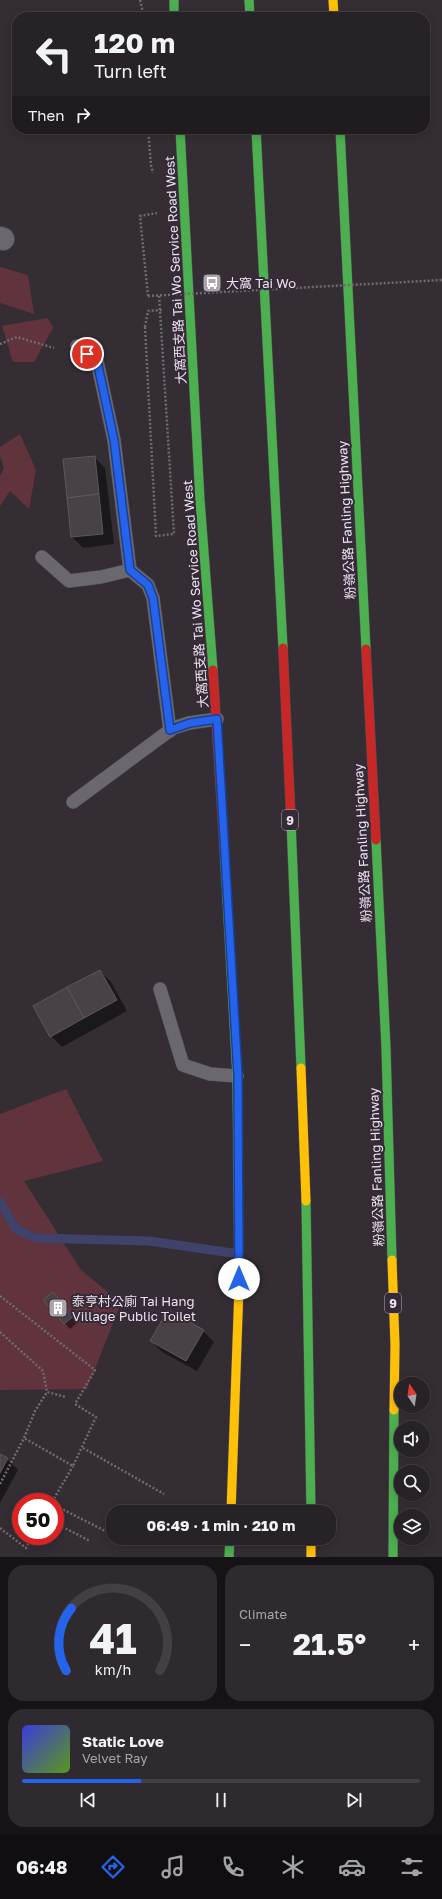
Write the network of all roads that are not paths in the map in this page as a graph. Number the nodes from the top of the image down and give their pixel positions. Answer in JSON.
{"nodes":[{"id":1,"x":174,"y":0,"type":"edge"},
{"id":2,"x":249,"y":0,"type":"edge"},
{"id":3,"x":333,"y":0,"type":"edge"},
{"id":4,"x":174,"y":12,"type":"edge"},
{"id":5,"x":250,"y":12,"type":"edge"},
{"id":6,"x":334,"y":12,"type":"edge"},
{"id":7,"x":180,"y":134,"type":"edge"},
{"id":8,"x":256,"y":134,"type":"edge"},
{"id":9,"x":340,"y":134,"type":"edge"},
{"id":10,"x":77,"y":346,"type":"road end"},
{"id":11,"x":42,"y":557,"type":"dead end"},
{"id":12,"x":130,"y":570,"type":"junction"},
{"id":13,"x":217,"y":719,"type":"junction"},
{"id":14,"x":170,"y":730,"type":"junction"},
{"id":15,"x":73,"y":802,"type":"dead end"},
{"id":16,"x":160,"y":989,"type":"dead end"},
{"id":17,"x":238,"y":1076,"type":"junction"},
{"id":18,"x":231,"y":1505,"type":"edge"},
{"id":19,"x":311,"y":1505,"type":"edge"},
{"id":20,"x":230,"y":1545,"type":"edge"},
{"id":21,"x":311,"y":1545,"type":"edge"},
{"id":22,"x":229,"y":1557,"type":"edge"},
{"id":23,"x":311,"y":1557,"type":"edge"},
{"id":24,"x":392,"y":1557,"type":"edge"}],
"edges":[{"from":1,"to":4,"type":"main road"},
{"from":2,"to":5,"type":"main road"},
{"from":3,"to":6,"type":"main road"},
{"from":7,"to":13,"type":"main road","name":"大窩西支路 Tai Wo Service Road West"},
{"from":8,"to":19,"type":"main road","number":"9"},
{"from":9,"to":24,"type":"main road","name":"粉嶺公路 Fanling Highway","number":"9"},
{"from":10,"to":12,"type":"lane"},
{"from":11,"to":12,"type":"lane"},
{"from":12,"to":14,"type":"lane"},
{"from":13,"to":14,"type":"lane"},
{"from":13,"to":17,"type":"main road","name":"大窩西支路 Tai Wo Service Road West"},
{"from":14,"to":15,"type":"lane"},
{"from":16,"to":17,"type":"lane"},
{"from":17,"to":18,"type":"main road","name":"大窩西支路 Tai Wo Service Road West"},
{"from":20,"to":22,"type":"main road"},
{"from":21,"to":23,"type":"main road"}]}
